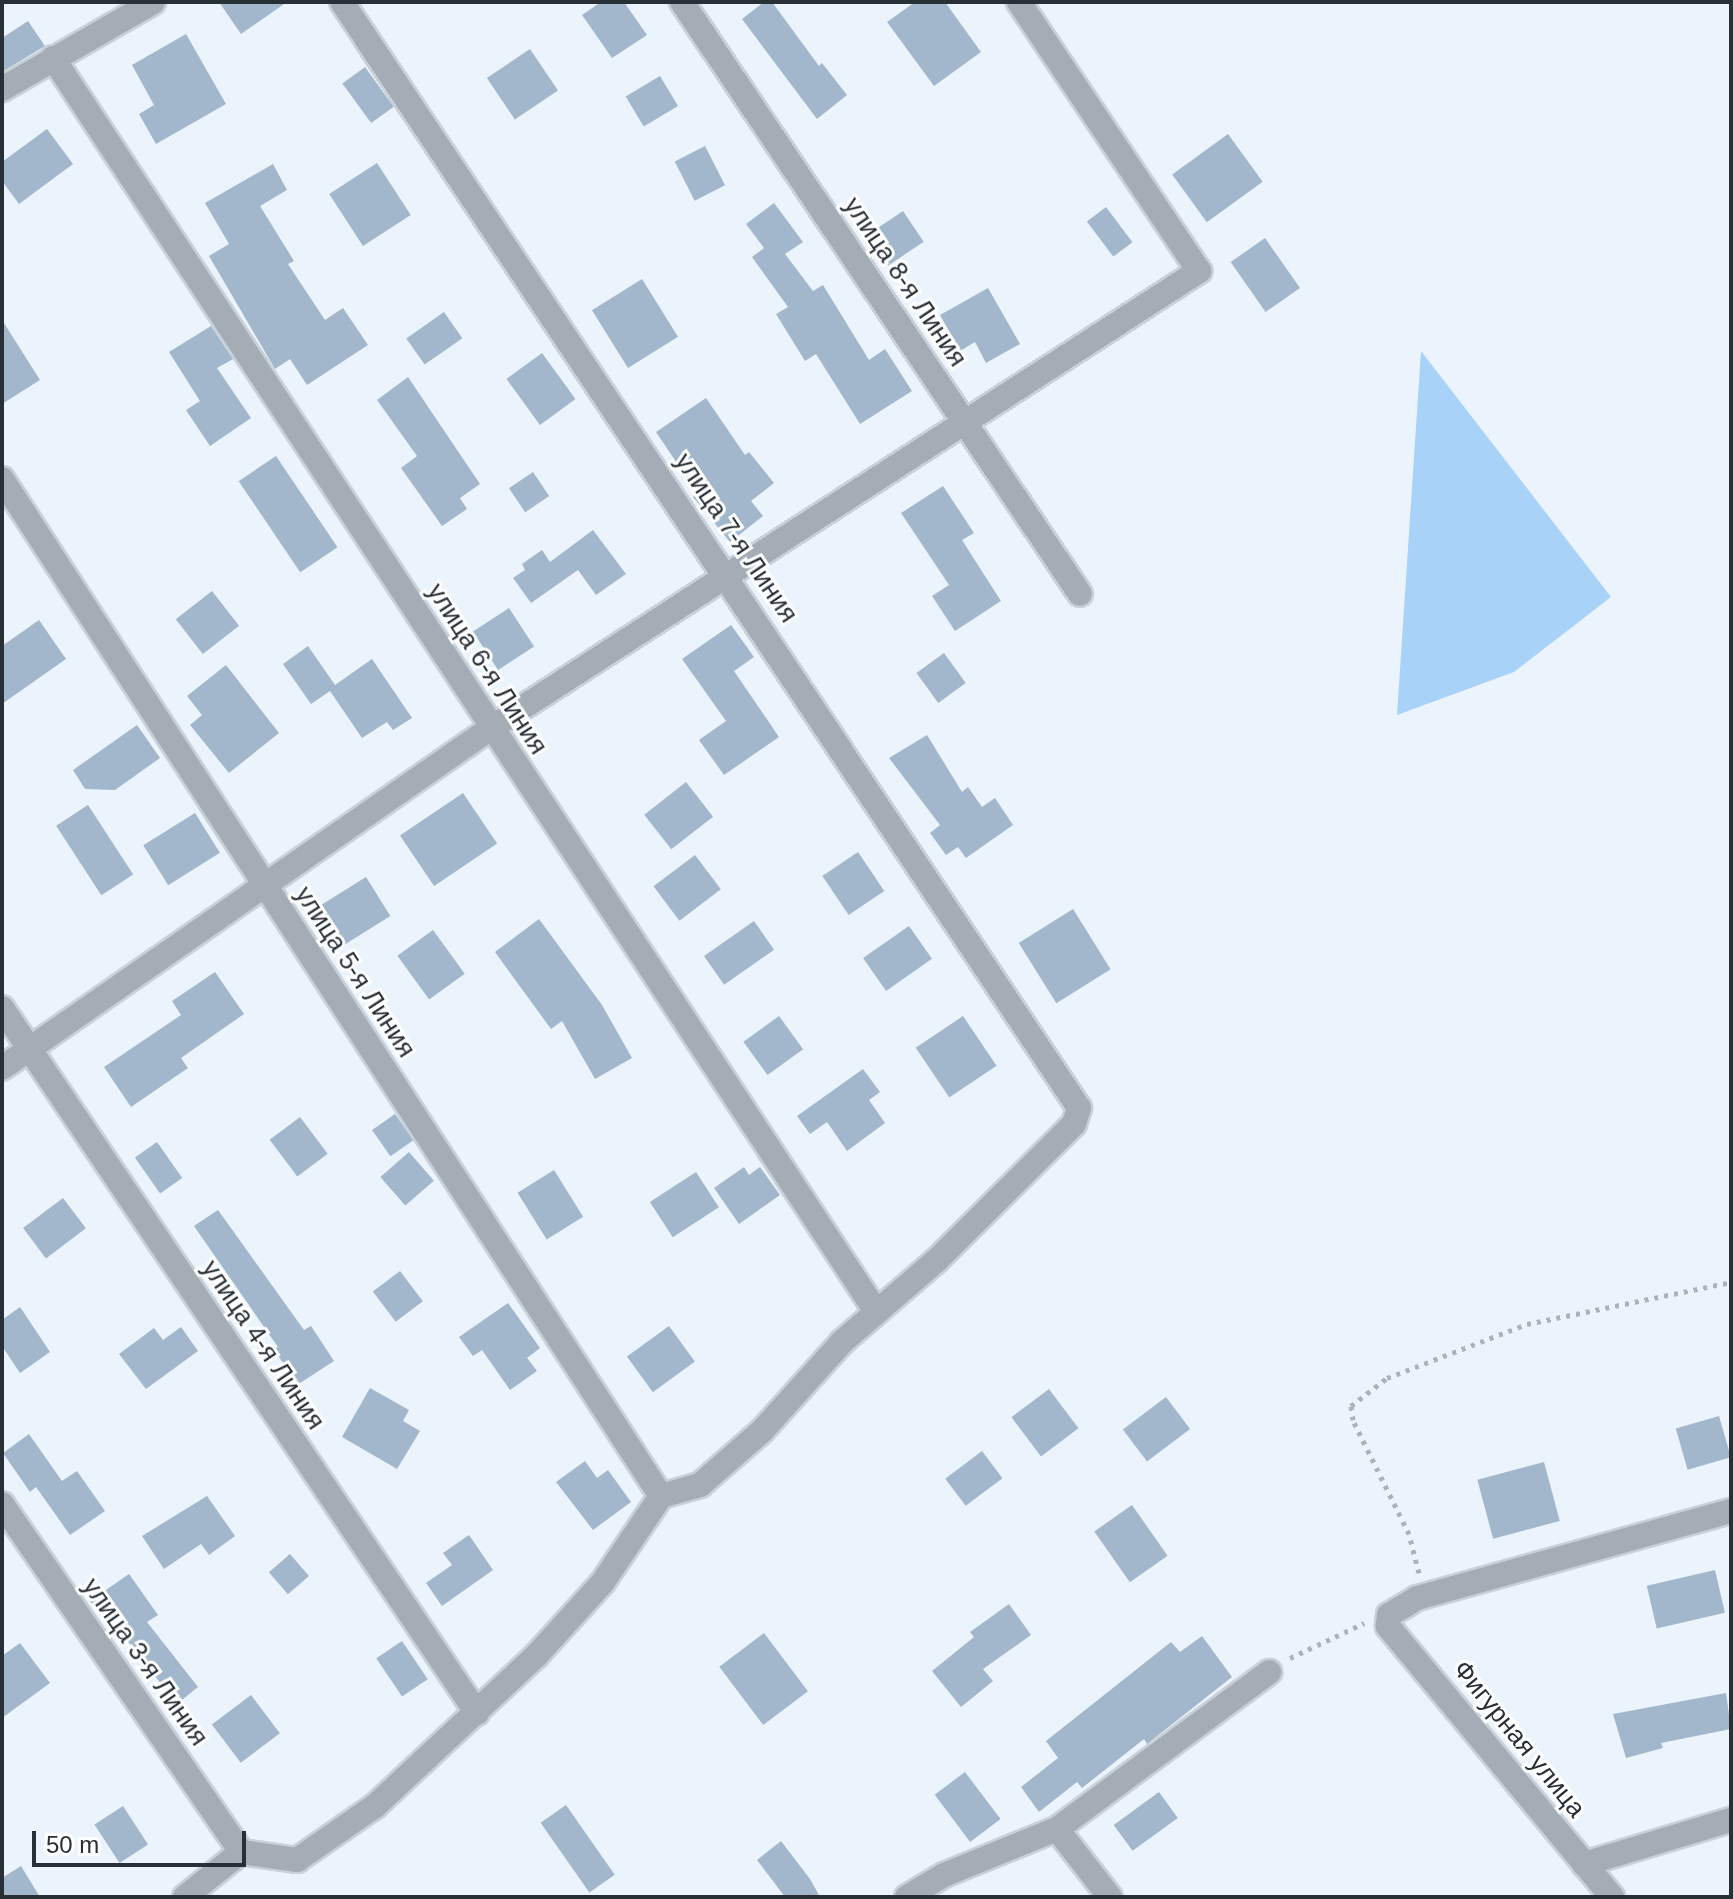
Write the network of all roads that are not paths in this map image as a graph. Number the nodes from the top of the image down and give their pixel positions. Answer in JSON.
{"nodes":[{"id":1,"x":153,"y":2,"type":"edge"},
{"id":2,"x":342,"y":2,"type":"edge"},
{"id":3,"x":682,"y":2,"type":"edge"},
{"id":4,"x":1019,"y":2,"type":"edge"},
{"id":5,"x":53,"y":58,"type":"junction"},
{"id":6,"x":2,"y":89,"type":"edge"},
{"id":7,"x":966,"y":422,"type":"junction"},
{"id":8,"x":2,"y":479,"type":"edge"},
{"id":9,"x":727,"y":573,"type":"junction"},
{"id":10,"x":1080,"y":594,"type":"dead end"},
{"id":11,"x":491,"y":728,"type":"junction"},
{"id":12,"x":264,"y":884,"type":"junction"},
{"id":13,"x":2,"y":1008,"type":"edge"},
{"id":14,"x":30,"y":1050,"type":"junction"},
{"id":15,"x":2,"y":1068,"type":"edge"},
{"id":16,"x":875,"y":1310,"type":"junction"},
{"id":17,"x":661,"y":1496,"type":"junction"},
{"id":18,"x":2,"y":1504,"type":"edge"},
{"id":19,"x":1731,"y":1511,"type":"edge"},
{"id":20,"x":1269,"y":1672,"type":"road end"},
{"id":21,"x":477,"y":1713,"type":"junction"},
{"id":22,"x":1731,"y":1820,"type":"edge"},
{"id":23,"x":1057,"y":1829,"type":"junction"},
{"id":24,"x":241,"y":1852,"type":"junction"},
{"id":25,"x":1584,"y":1864,"type":"junction"},
{"id":26,"x":185,"y":1897,"type":"edge"},
{"id":27,"x":907,"y":1897,"type":"edge"},
{"id":28,"x":1110,"y":1897,"type":"edge"},
{"id":29,"x":1612,"y":1897,"type":"edge"}],
"edges":[{"from":1,"to":5,"type":"street"},
{"from":2,"to":9,"type":"street","name":"улица 7-я Линия"},
{"from":3,"to":7,"type":"street","name":"улица 8-я Линия"},
{"from":4,"to":7,"type":"street"},
{"from":5,"to":6,"type":"street"},
{"from":5,"to":11,"type":"street","name":"улица 6-я Линия"},
{"from":7,"to":9,"type":"street"},
{"from":7,"to":10,"type":"street","name":"улица 8-я Линия"},
{"from":8,"to":12,"type":"street","name":"улица 5-я Линия"},
{"from":9,"to":11,"type":"street"},
{"from":9,"to":16,"type":"street","name":"улица 7-я Линия"},
{"from":11,"to":12,"type":"street"},
{"from":11,"to":16,"type":"street","name":"улица 6-я Линия"},
{"from":12,"to":14,"type":"street"},
{"from":12,"to":17,"type":"street","name":"улица 5-я Линия"},
{"from":13,"to":14,"type":"street","name":"улица 4-я Линия"},
{"from":14,"to":15,"type":"street"},
{"from":14,"to":21,"type":"street","name":"улица 4-я Линия"},
{"from":16,"to":17,"type":"street"},
{"from":17,"to":21,"type":"street"},
{"from":18,"to":24,"type":"street","name":"улица 3-я Линия"},
{"from":19,"to":25,"type":"street","name":"Фигурная улица"},
{"from":20,"to":23,"type":"street"},
{"from":21,"to":24,"type":"street"},
{"from":22,"to":25,"type":"street"},
{"from":23,"to":27,"type":"street"},
{"from":23,"to":28,"type":"street"},
{"from":24,"to":26,"type":"street"},
{"from":25,"to":29,"type":"street","name":"Фигурная улица"}]}
